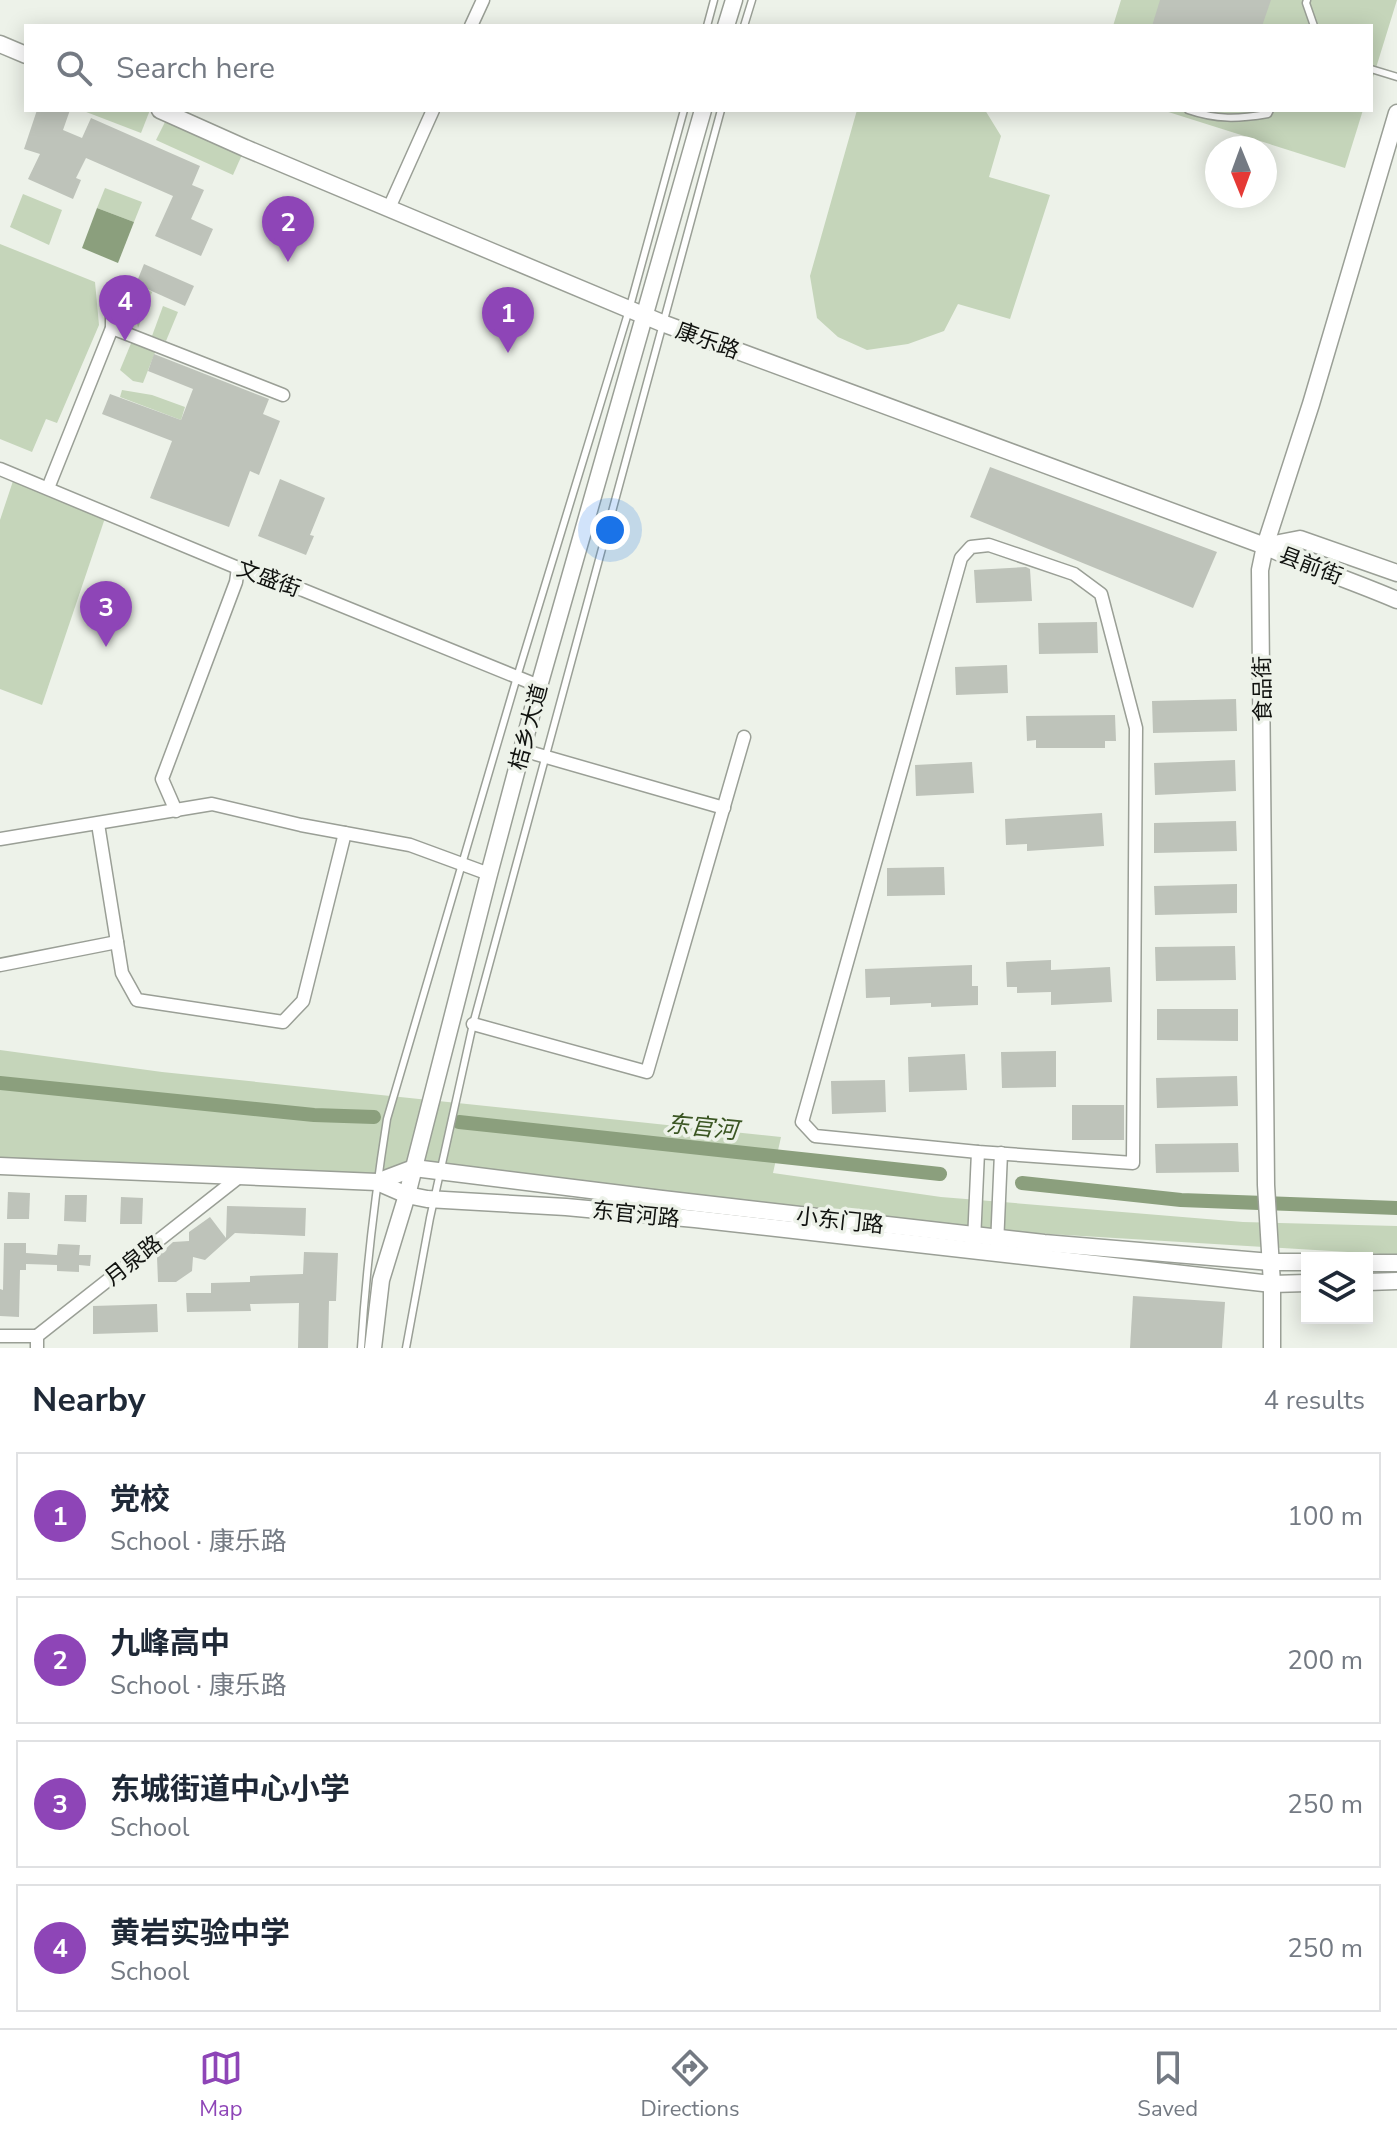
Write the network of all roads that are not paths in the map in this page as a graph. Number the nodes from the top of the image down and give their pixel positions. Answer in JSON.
{"nodes":[{"id":1,"x":483,"y":0,"type":"edge"},
{"id":2,"x":714,"y":0,"type":"edge"},
{"id":3,"x":734,"y":0,"type":"edge"},
{"id":4,"x":752,"y":0,"type":"edge"},
{"id":5,"x":1307,"y":0,"type":"edge"},
{"id":6,"x":472,"y":24,"type":"edge"},
{"id":7,"x":708,"y":24,"type":"edge"},
{"id":8,"x":727,"y":24,"type":"edge"},
{"id":9,"x":745,"y":24,"type":"edge"},
{"id":10,"x":1313,"y":24,"type":"edge"},
{"id":11,"x":0,"y":44,"type":"edge"},
{"id":12,"x":24,"y":54,"type":"edge"},
{"id":13,"x":1373,"y":70,"type":"edge"},
{"id":14,"x":1397,"y":77,"type":"edge"},
{"id":15,"x":165,"y":112,"type":"edge"},
{"id":16,"x":432,"y":112,"type":"edge"},
{"id":17,"x":684,"y":112,"type":"edge"},
{"id":18,"x":702,"y":112,"type":"edge"},
{"id":19,"x":720,"y":112,"type":"edge"},
{"id":20,"x":1194,"y":112,"type":"edge"},
{"id":21,"x":1269,"y":112,"type":"edge"},
{"id":22,"x":1397,"y":113,"type":"edge"},
{"id":23,"x":389,"y":208,"type":"junction"},
{"id":24,"x":112,"y":289,"type":"dead end"},
{"id":25,"x":637,"y":313,"type":"junction"},
{"id":26,"x":662,"y":323,"type":"junction"},
{"id":27,"x":112,"y":328,"type":"junction"},
{"id":28,"x":283,"y":395,"type":"dead end"},
{"id":29,"x":1,"y":472,"type":"edge"},
{"id":30,"x":48,"y":488,"type":"junction"},
{"id":31,"x":1265,"y":546,"type":"junction"},
{"id":32,"x":238,"y":568,"type":"junction"},
{"id":33,"x":1397,"y":573,"type":"edge"},
{"id":34,"x":1397,"y":600,"type":"edge"},
{"id":35,"x":517,"y":677,"type":"junction"},
{"id":36,"x":539,"y":686,"type":"junction"},
{"id":37,"x":744,"y":737,"type":"dead end"},
{"id":38,"x":522,"y":750,"type":"junction"},
{"id":39,"x":545,"y":756,"type":"junction"},
{"id":40,"x":724,"y":808,"type":"junction"},
{"id":41,"x":176,"y":811,"type":"junction"},
{"id":42,"x":98,"y":824,"type":"junction"},
{"id":43,"x":345,"y":833,"type":"junction"},
{"id":44,"x":0,"y":839,"type":"edge"},
{"id":45,"x":462,"y":864,"type":"junction"},
{"id":46,"x":489,"y":874,"type":"junction"},
{"id":47,"x":117,"y":942,"type":"junction"},
{"id":48,"x":0,"y":965,"type":"edge"},
{"id":49,"x":473,"y":1024,"type":"junction"},
{"id":50,"x":978,"y":1152,"type":"junction"},
{"id":51,"x":1001,"y":1153,"type":"junction"},
{"id":52,"x":0,"y":1166,"type":"edge"},
{"id":53,"x":414,"y":1168,"type":"junction"},
{"id":54,"x":440,"y":1171,"type":"junction"},
{"id":55,"x":239,"y":1177,"type":"junction"},
{"id":56,"x":377,"y":1182,"type":"junction"},
{"id":57,"x":407,"y":1195,"type":"junction"},
{"id":58,"x":434,"y":1200,"type":"junction"},
{"id":59,"x":974,"y":1243,"type":"junction"},
{"id":60,"x":997,"y":1245,"type":"junction"},
{"id":61,"x":1271,"y":1262,"type":"junction"},
{"id":62,"x":1301,"y":1262,"type":"edge"},
{"id":63,"x":1373,"y":1263,"type":"edge"},
{"id":64,"x":1397,"y":1263,"type":"edge"},
{"id":65,"x":1397,"y":1281,"type":"edge"},
{"id":66,"x":1373,"y":1282,"type":"edge"},
{"id":67,"x":1301,"y":1283,"type":"edge"},
{"id":68,"x":1272,"y":1284,"type":"junction"},
{"id":69,"x":0,"y":1336,"type":"edge"},
{"id":70,"x":37,"y":1342,"type":"edge"},
{"id":71,"x":361,"y":1348,"type":"edge"},
{"id":72,"x":373,"y":1348,"type":"edge"},
{"id":73,"x":406,"y":1348,"type":"edge"},
{"id":74,"x":1272,"y":1348,"type":"edge"}],
"edges":[{"from":1,"to":6,"type":"street"},
{"from":2,"to":7,"type":"lane"},
{"from":3,"to":8,"type":"street"},
{"from":4,"to":9,"type":"lane"},
{"from":5,"to":10,"type":"lane"},
{"from":11,"to":12,"type":"street"},
{"from":13,"to":14,"type":"lane"},
{"from":15,"to":23,"type":"street","name":"康乐路"},
{"from":16,"to":23,"type":"street"},
{"from":17,"to":25,"type":"lane"},
{"from":18,"to":25,"type":"street","name":"桔乡大道"},
{"from":19,"to":26,"type":"lane"},
{"from":20,"to":21,"type":"lane"},
{"from":22,"to":31,"type":"street","name":"食品街"},
{"from":23,"to":25,"type":"street","name":"康乐路"},
{"from":24,"to":27,"type":"street"},
{"from":25,"to":26,"type":"street","name":"康乐路"},
{"from":25,"to":35,"type":"lane"},
{"from":25,"to":36,"type":"street","name":"桔乡大道"},
{"from":26,"to":31,"type":"street","name":"康乐路"},
{"from":26,"to":39,"type":"lane"},
{"from":27,"to":28,"type":"street"},
{"from":27,"to":30,"type":"street"},
{"from":29,"to":30,"type":"street","name":"文盛街"},
{"from":30,"to":32,"type":"street","name":"文盛街"},
{"from":31,"to":33,"type":"street","name":"县前街"},
{"from":31,"to":34,"type":"street","name":"县前街"},
{"from":31,"to":61,"type":"street","name":"食品街"},
{"from":32,"to":35,"type":"street","name":"文盛街"},
{"from":32,"to":41,"type":"street"},
{"from":35,"to":36,"type":"street","name":"文盛街"},
{"from":35,"to":45,"type":"lane"},
{"from":36,"to":38,"type":"street","name":"桔乡大道"},
{"from":37,"to":40,"type":"street"},
{"from":38,"to":39,"type":"street"},
{"from":38,"to":46,"type":"street","name":"桔乡大道"},
{"from":39,"to":40,"type":"street"},
{"from":39,"to":49,"type":"lane"},
{"from":40,"to":49,"type":"street"},
{"from":41,"to":42,"type":"street"},
{"from":41,"to":43,"type":"street"},
{"from":42,"to":44,"type":"street"},
{"from":42,"to":47,"type":"street"},
{"from":43,"to":45,"type":"street"},
{"from":43,"to":47,"type":"street"},
{"from":45,"to":46,"type":"street"},
{"from":45,"to":56,"type":"lane"},
{"from":46,"to":53,"type":"street","name":"桔乡大道"},
{"from":47,"to":48,"type":"street"},
{"from":49,"to":54,"type":"lane"},
{"from":50,"to":51,"type":"street"},
{"from":50,"to":51,"type":"street"},
{"from":50,"to":59,"type":"street"},
{"from":51,"to":60,"type":"street"},
{"from":52,"to":55,"type":"street","name":"东官河路"},
{"from":53,"to":54,"type":"street","name":"小东门路"},
{"from":53,"to":56,"type":"street","name":"小东门路"},
{"from":53,"to":57,"type":"street","name":"桔乡大道"},
{"from":54,"to":58,"type":"lane"},
{"from":54,"to":59,"type":"street","name":"小东门路"},
{"from":55,"to":56,"type":"street","name":"东官河路"},
{"from":55,"to":70,"type":"street","name":"月泉路"},
{"from":56,"to":57,"type":"street","name":"东官河路"},
{"from":56,"to":71,"type":"lane"},
{"from":57,"to":58,"type":"street","name":"东官河路"},
{"from":57,"to":72,"type":"street","name":"桔乡大道"},
{"from":58,"to":59,"type":"street","name":"东官河路"},
{"from":58,"to":73,"type":"lane"},
{"from":59,"to":60,"type":"street","name":"东官河路"},
{"from":60,"to":61,"type":"street"},
{"from":60,"to":68,"type":"street","name":"东官河路"},
{"from":61,"to":62,"type":"street"},
{"from":61,"to":68,"type":"street","name":"食品街"},
{"from":63,"to":64,"type":"street"},
{"from":65,"to":66,"type":"street"},
{"from":67,"to":68,"type":"street"},
{"from":68,"to":74,"type":"street","name":"食品街"},
{"from":69,"to":70,"type":"street"}]}
